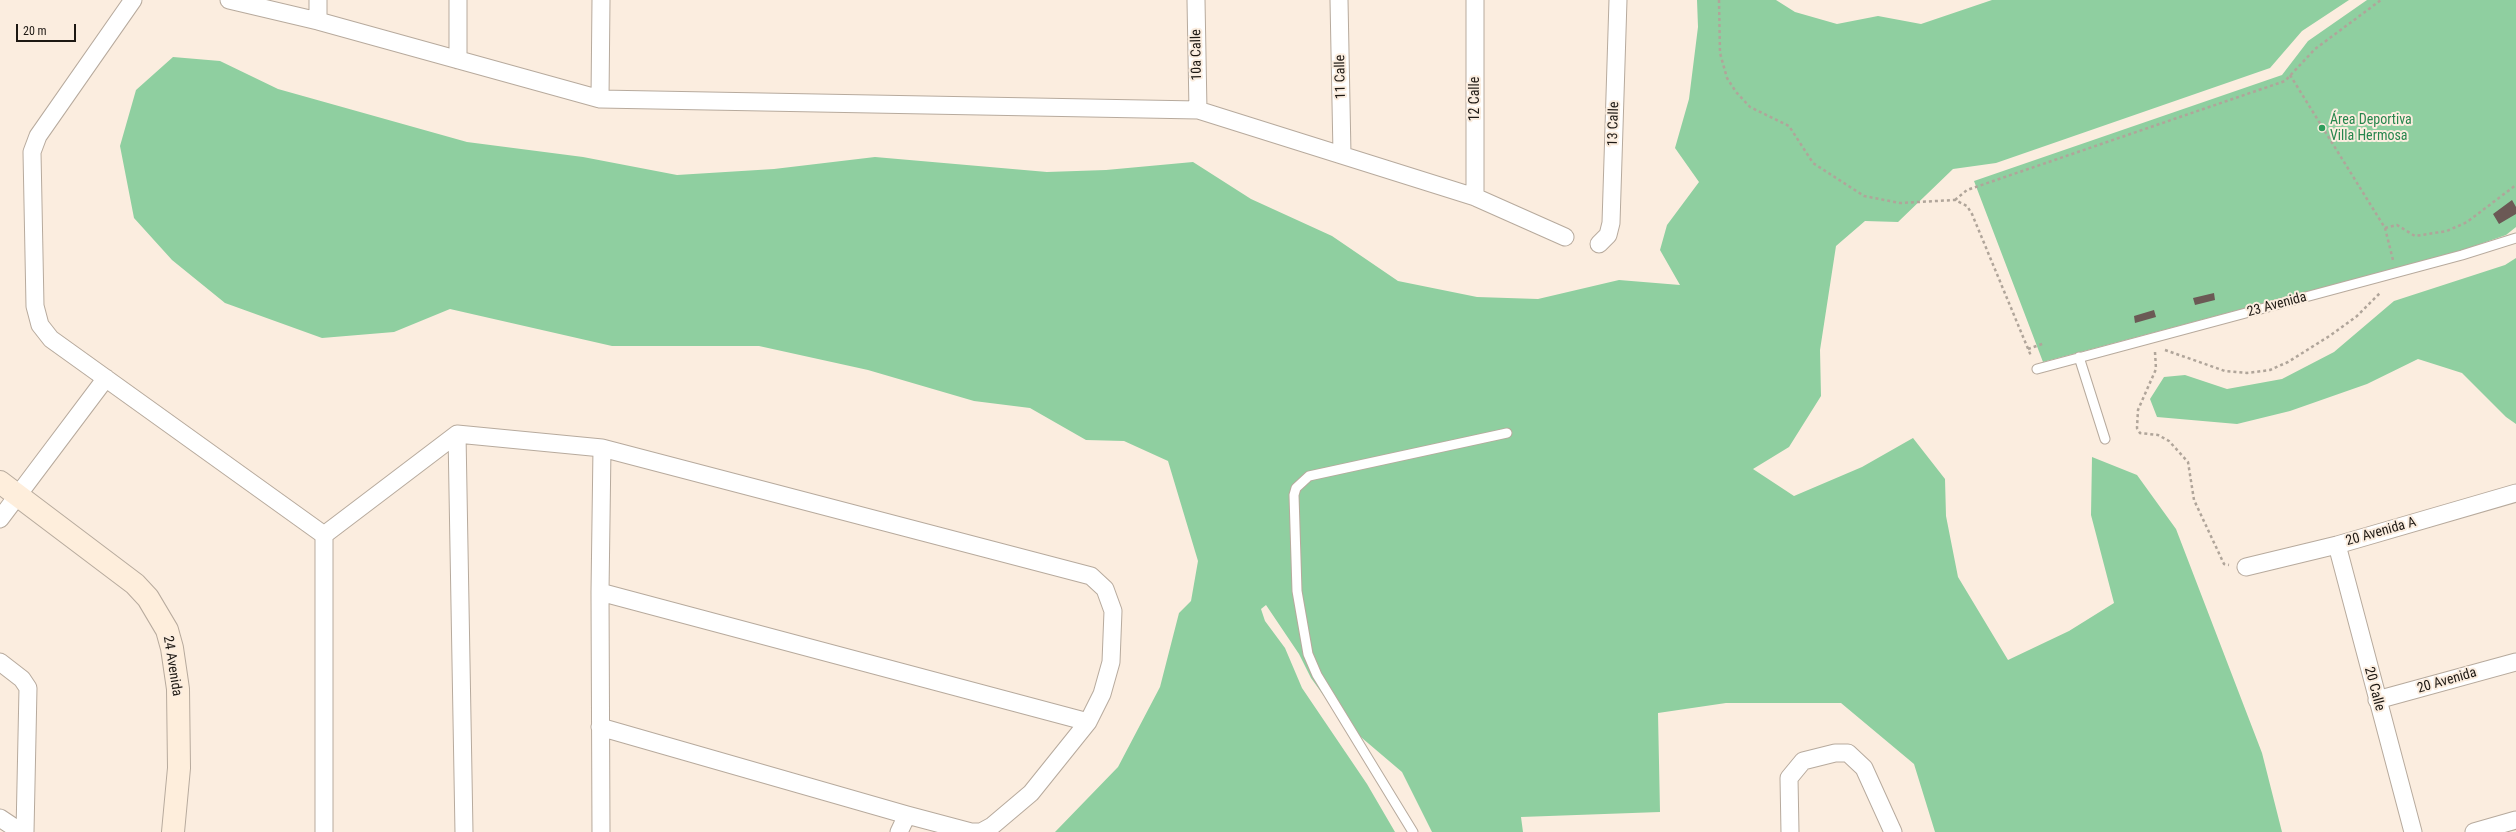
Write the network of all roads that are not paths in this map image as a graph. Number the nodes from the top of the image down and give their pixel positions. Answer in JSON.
{"nodes":[{"id":1,"x":133,"y":0,"type":"edge"},
{"id":2,"x":229,"y":0,"type":"edge"},
{"id":3,"x":318,"y":0,"type":"edge"},
{"id":4,"x":458,"y":0,"type":"edge"},
{"id":5,"x":601,"y":0,"type":"edge"},
{"id":6,"x":1196,"y":0,"type":"edge"},
{"id":7,"x":1339,"y":0,"type":"edge"},
{"id":8,"x":1475,"y":0,"type":"edge"},
{"id":9,"x":1618,"y":0,"type":"edge"},
{"id":10,"x":318,"y":21,"type":"junction"},
{"id":11,"x":458,"y":60,"type":"junction"},
{"id":12,"x":600,"y":99,"type":"junction"},
{"id":13,"x":1198,"y":110,"type":"junction"},
{"id":14,"x":1342,"y":154,"type":"junction"},
{"id":15,"x":1475,"y":198,"type":"junction"},
{"id":16,"x":1565,"y":237,"type":"dead end"},
{"id":17,"x":2516,"y":238,"type":"edge"},
{"id":18,"x":1599,"y":244,"type":"dead end"},
{"id":19,"x":2079,"y":358,"type":"junction"},
{"id":20,"x":2036,"y":369,"type":"road end"},
{"id":21,"x":106,"y":378,"type":"junction"},
{"id":22,"x":1507,"y":433,"type":"dead end"},
{"id":23,"x":458,"y":434,"type":"junction"},
{"id":24,"x":2105,"y":439,"type":"dead end"},
{"id":25,"x":602,"y":448,"type":"junction"},
{"id":26,"x":8,"y":488,"type":"edge"},
{"id":27,"x":2516,"y":493,"type":"edge"},
{"id":28,"x":0,"y":519,"type":"edge"},
{"id":29,"x":324,"y":535,"type":"junction"},
{"id":30,"x":2337,"y":545,"type":"junction"},
{"id":31,"x":2246,"y":567,"type":"road end"},
{"id":32,"x":600,"y":592,"type":"junction"},
{"id":33,"x":0,"y":662,"type":"edge"},
{"id":34,"x":2516,"y":662,"type":"edge"},
{"id":35,"x":2377,"y":700,"type":"junction"},
{"id":36,"x":1088,"y":722,"type":"junction"},
{"id":37,"x":600,"y":727,"type":"junction"},
{"id":38,"x":907,"y":815,"type":"junction"},
{"id":39,"x":0,"y":818,"type":"edge"},
{"id":40,"x":2516,"y":820,"type":"edge"},
{"id":41,"x":21,"y":832,"type":"edge"},
{"id":42,"x":25,"y":832,"type":"edge"},
{"id":43,"x":173,"y":832,"type":"edge"},
{"id":44,"x":324,"y":832,"type":"edge"},
{"id":45,"x":464,"y":832,"type":"edge"},
{"id":46,"x":601,"y":832,"type":"edge"},
{"id":47,"x":899,"y":832,"type":"edge"},
{"id":48,"x":1413,"y":832,"type":"edge"},
{"id":49,"x":1790,"y":832,"type":"edge"},
{"id":50,"x":1893,"y":832,"type":"edge"},
{"id":51,"x":2413,"y":832,"type":"edge"},
{"id":52,"x":2474,"y":832,"type":"edge"}],
"edges":[{"from":1,"to":21,"type":"street"},
{"from":2,"to":10,"type":"street"},
{"from":3,"to":10,"type":"street"},
{"from":4,"to":11,"type":"street"},
{"from":5,"to":12,"type":"street"},
{"from":6,"to":13,"type":"street","name":"10a Calle"},
{"from":7,"to":14,"type":"street","name":"11 Calle"},
{"from":8,"to":15,"type":"street","name":"12 Calle"},
{"from":9,"to":18,"type":"street","name":"13 Calle"},
{"from":10,"to":11,"type":"street"},
{"from":11,"to":12,"type":"street"},
{"from":12,"to":13,"type":"street"},
{"from":13,"to":14,"type":"street"},
{"from":14,"to":15,"type":"street"},
{"from":15,"to":16,"type":"street"},
{"from":17,"to":19,"type":"lane","name":"23 Avenida"},
{"from":19,"to":20,"type":"lane","name":"23 Avenida"},
{"from":19,"to":24,"type":"lane"},
{"from":21,"to":26,"type":"street"},
{"from":21,"to":29,"type":"street"},
{"from":22,"to":48,"type":"lane"},
{"from":23,"to":25,"type":"street"},
{"from":23,"to":29,"type":"street"},
{"from":23,"to":45,"type":"street"},
{"from":25,"to":32,"type":"street"},
{"from":25,"to":36,"type":"street"},
{"from":26,"to":28,"type":"street"},
{"from":26,"to":43,"type":"main road","name":"24 Avenida"},
{"from":27,"to":30,"type":"street","name":"20 Avenida A"},
{"from":29,"to":44,"type":"street"},
{"from":30,"to":31,"type":"street","name":"20 Avenida A"},
{"from":30,"to":35,"type":"street","name":"20 Calle"},
{"from":32,"to":36,"type":"street"},
{"from":32,"to":37,"type":"street"},
{"from":33,"to":42,"type":"street"},
{"from":34,"to":35,"type":"street","name":"20 Avenida"},
{"from":35,"to":51,"type":"street","name":"20 Calle"},
{"from":36,"to":38,"type":"street"},
{"from":37,"to":38,"type":"street"},
{"from":37,"to":46,"type":"street"},
{"from":38,"to":47,"type":"street"},
{"from":39,"to":41,"type":"street"},
{"from":40,"to":52,"type":"street"},
{"from":49,"to":50,"type":"street"}]}
